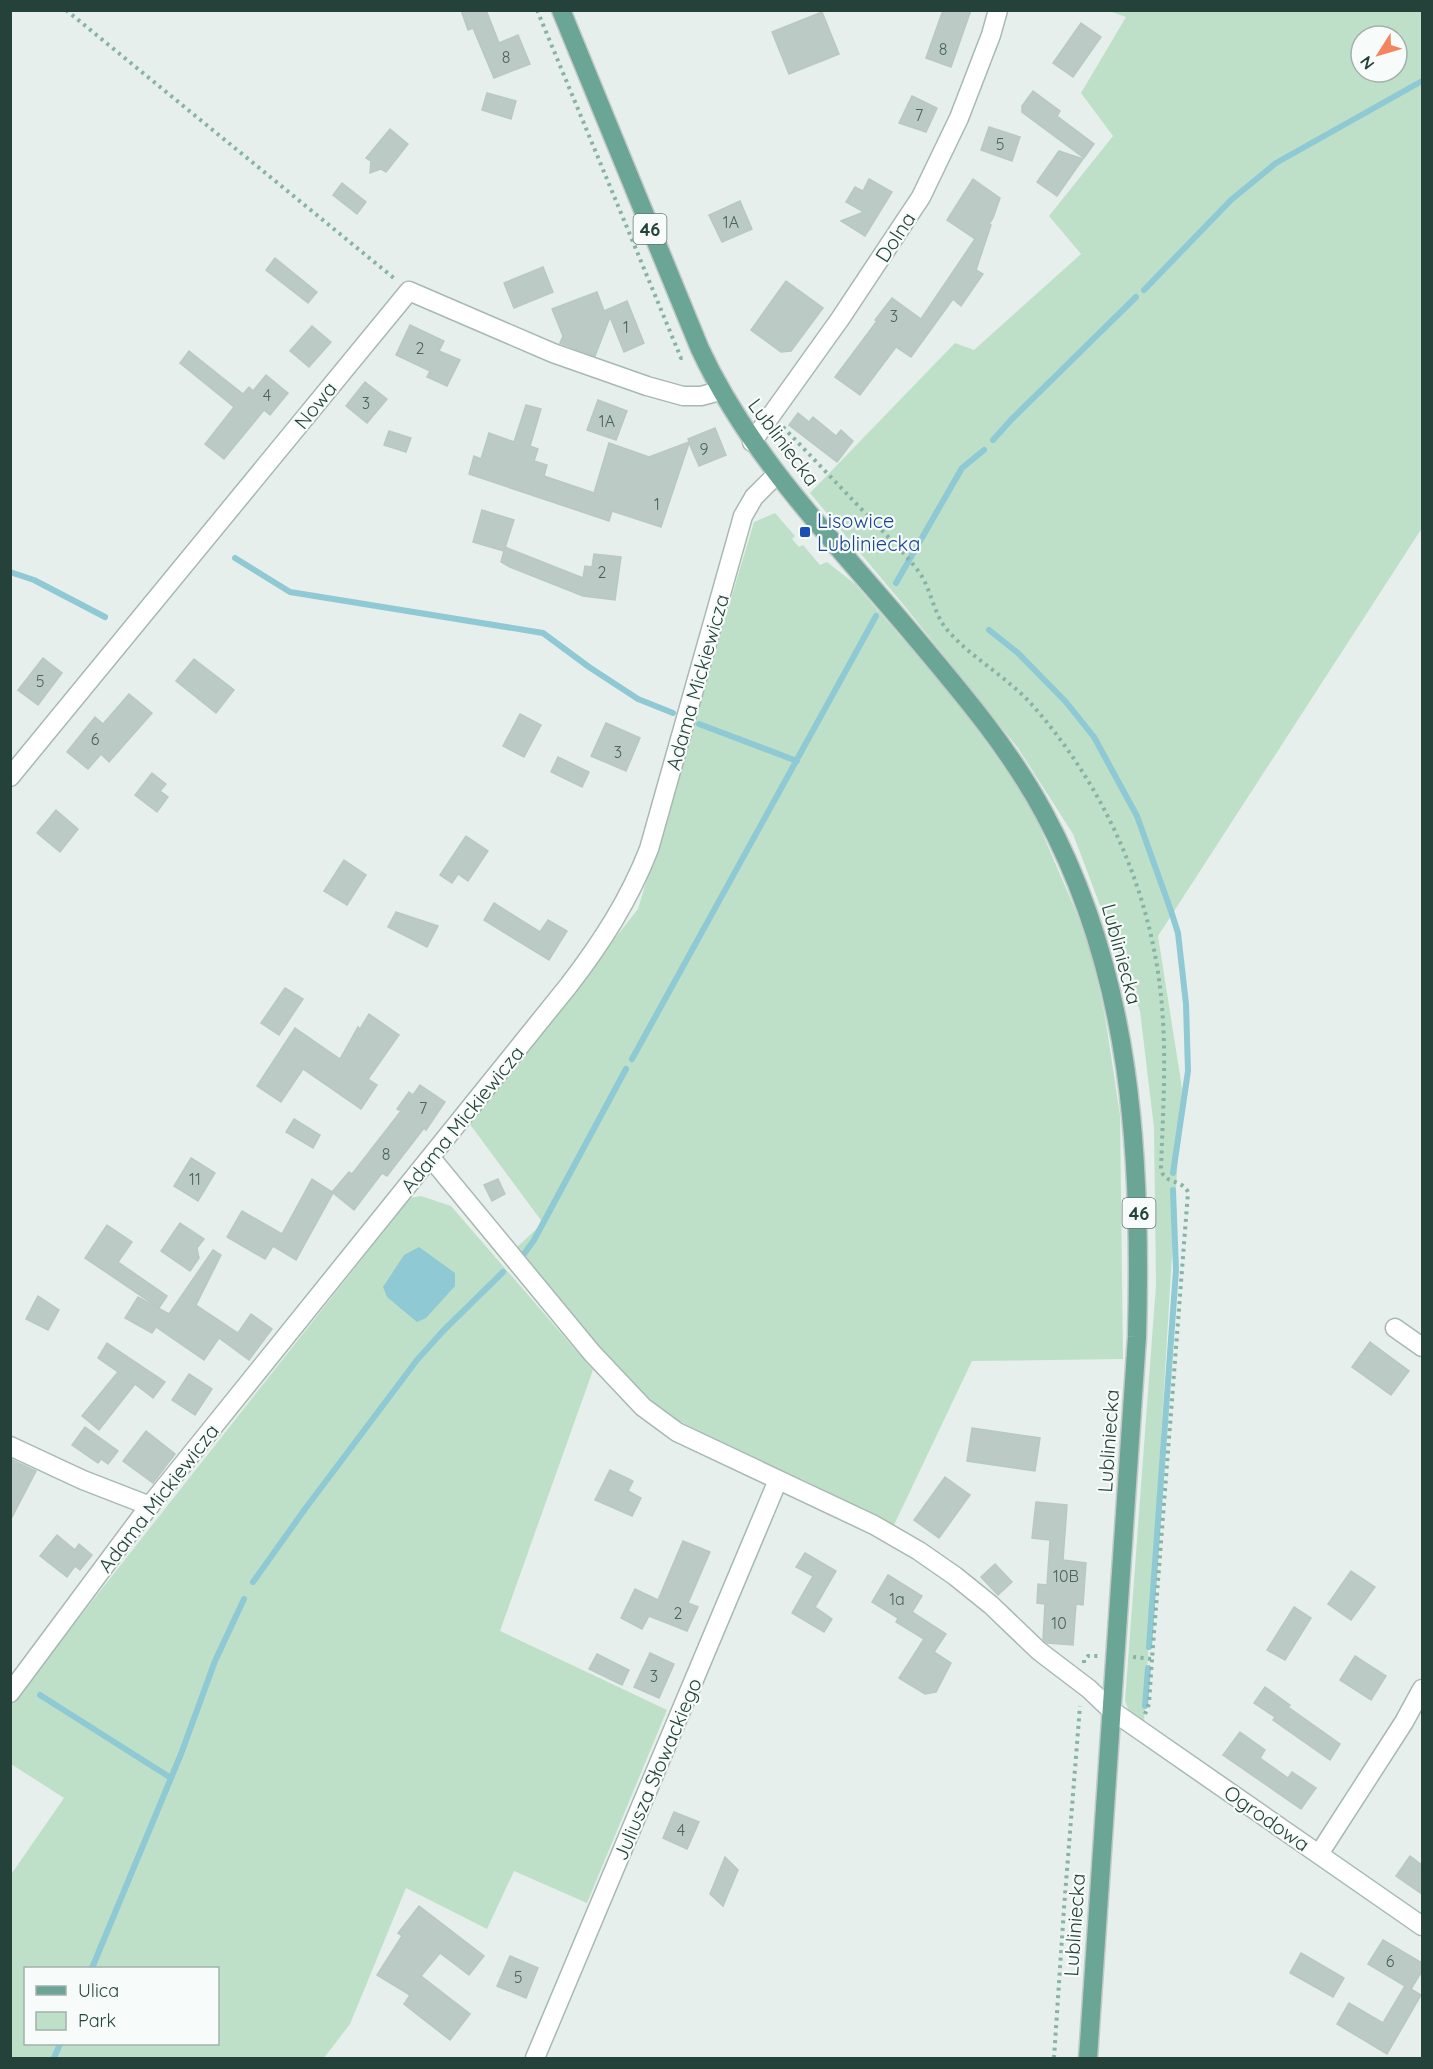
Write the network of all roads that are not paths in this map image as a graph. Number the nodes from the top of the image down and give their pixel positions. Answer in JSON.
{"nodes":[{"id":1,"x":561,"y":10,"type":"edge"},
{"id":2,"x":998,"y":10,"type":"edge"},
{"id":3,"x":720,"y":392,"type":"junction"},
{"id":4,"x":752,"y":442,"type":"junction"},
{"id":5,"x":777,"y":474,"type":"junction"},
{"id":6,"x":10,"y":777,"type":"edge"},
{"id":7,"x":431,"y":1158,"type":"junction"},
{"id":8,"x":1395,"y":1328,"type":"dead end"},
{"id":9,"x":1422,"y":1347,"type":"edge"},
{"id":10,"x":10,"y":1446,"type":"edge"},
{"id":11,"x":778,"y":1480,"type":"junction"},
{"id":12,"x":150,"y":1506,"type":"junction"},
{"id":13,"x":1422,"y":1689,"type":"edge"},
{"id":14,"x":10,"y":1693,"type":"edge"},
{"id":15,"x":1111,"y":1710,"type":"junction"},
{"id":16,"x":1319,"y":1854,"type":"junction"},
{"id":17,"x":1422,"y":1926,"type":"edge"},
{"id":18,"x":536,"y":2058,"type":"edge"},
{"id":19,"x":1088,"y":2058,"type":"edge"}],
"edges":[{"from":1,"to":3,"type":"main road","name":"Lubliniecka","number":"46"},
{"from":2,"to":4,"type":"street","name":"Dolna"},
{"from":3,"to":4,"type":"main road","name":"Lubliniecka","number":"46"},
{"from":3,"to":6,"type":"street","name":"Nowa"},
{"from":4,"to":5,"type":"main road","name":"Lubliniecka","number":"46"},
{"from":5,"to":7,"type":"street","name":"Adama Mickiewicza"},
{"from":5,"to":15,"type":"main road","name":"Lubliniecka","number":"46"},
{"from":7,"to":11,"type":"street","name":"Ogrodowa"},
{"from":7,"to":12,"type":"street","name":"Adama Mickiewicza"},
{"from":8,"to":9,"type":"street"},
{"from":10,"to":12,"type":"street"},
{"from":11,"to":15,"type":"street","name":"Ogrodowa"},
{"from":11,"to":18,"type":"street","name":"Juliusza Słowackiego"},
{"from":12,"to":14,"type":"street","name":"Adama Mickiewicza"},
{"from":13,"to":16,"type":"street"},
{"from":15,"to":16,"type":"street","name":"Ogrodowa"},
{"from":15,"to":19,"type":"main road","name":"Lubliniecka","number":"46"},
{"from":16,"to":17,"type":"street","name":"Ogrodowa"}]}
